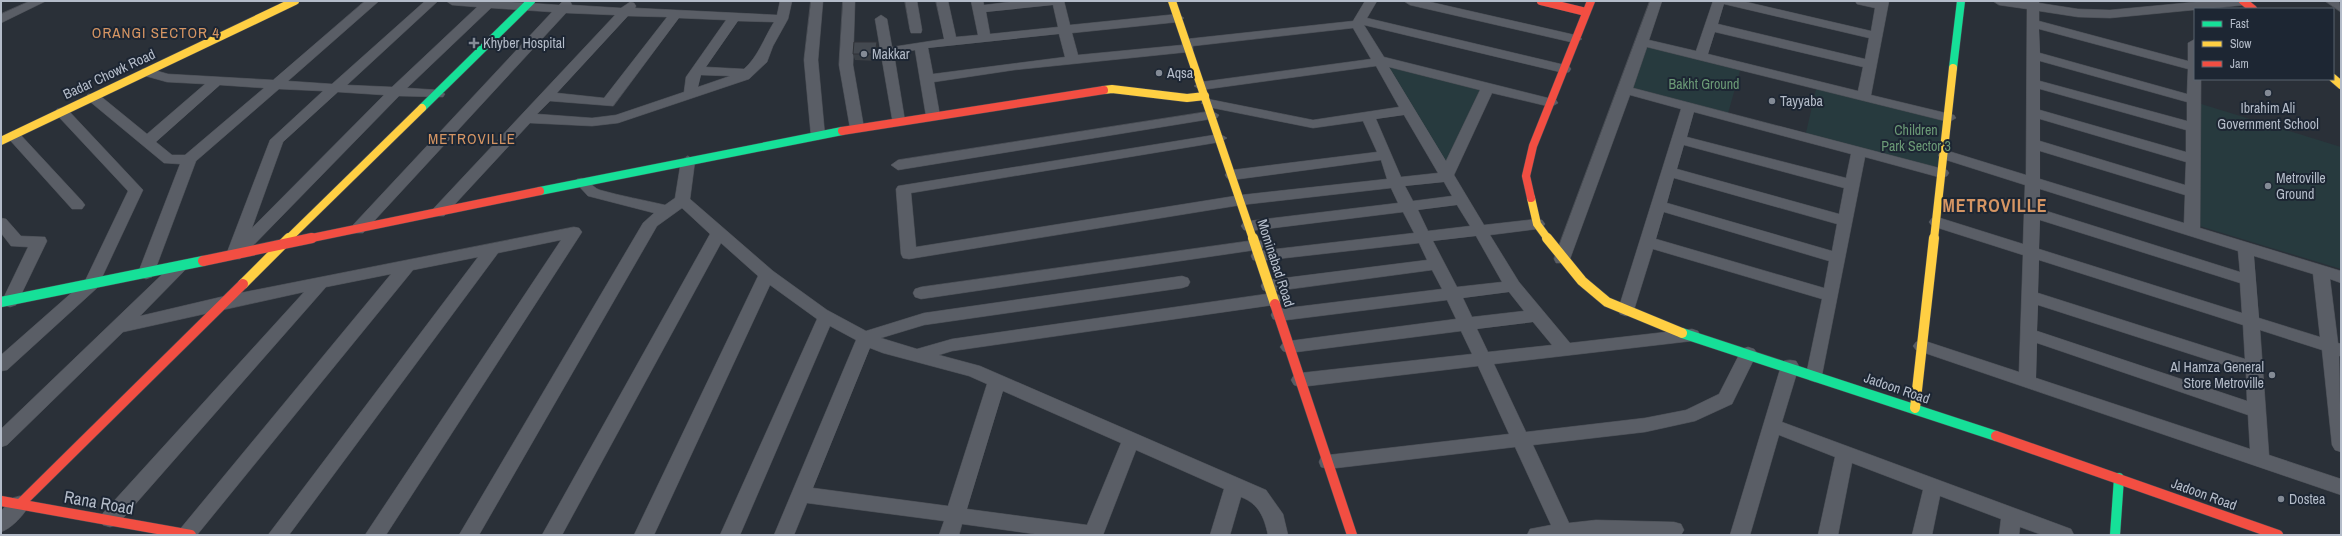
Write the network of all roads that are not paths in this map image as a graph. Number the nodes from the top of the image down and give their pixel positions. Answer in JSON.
{"nodes":[{"id":1,"x":40,"y":1,"type":"edge"},
{"id":2,"x":295,"y":1,"type":"edge"},
{"id":3,"x":373,"y":1,"type":"edge"},
{"id":4,"x":432,"y":1,"type":"edge"},
{"id":5,"x":452,"y":1,"type":"edge"},
{"id":6,"x":786,"y":1,"type":"edge"},
{"id":7,"x":816,"y":1,"type":"edge"},
{"id":8,"x":849,"y":1,"type":"edge"},
{"id":9,"x":910,"y":1,"type":"edge"},
{"id":10,"x":942,"y":1,"type":"edge"},
{"id":11,"x":1053,"y":1,"type":"edge"},
{"id":12,"x":1172,"y":1,"type":"edge"},
{"id":13,"x":1371,"y":1,"type":"edge"},
{"id":14,"x":1410,"y":1,"type":"edge"},
{"id":15,"x":1541,"y":1,"type":"edge"},
{"id":16,"x":1591,"y":1,"type":"edge"},
{"id":17,"x":1656,"y":1,"type":"edge"},
{"id":18,"x":1719,"y":1,"type":"edge"},
{"id":19,"x":1726,"y":1,"type":"edge"},
{"id":20,"x":1861,"y":1,"type":"edge"},
{"id":21,"x":1961,"y":1,"type":"edge"},
{"id":22,"x":1999,"y":1,"type":"edge"},
{"id":23,"x":2244,"y":1,"type":"edge"},
{"id":24,"x":489,"y":3,"type":"edge"},
{"id":25,"x":1883,"y":3,"type":"edge"},
{"id":26,"x":528,"y":4,"type":"edge"},
{"id":27,"x":2033,"y":4,"type":"edge"},
{"id":28,"x":566,"y":5,"type":"edge"},
{"id":29,"x":978,"y":5,"type":"edge"},
{"id":30,"x":630,"y":6,"type":"edge"},
{"id":31,"x":2198,"y":6,"type":"edge"},
{"id":32,"x":2252,"y":8,"type":"edge"},
{"id":33,"x":1586,"y":12,"type":"junction"},
{"id":34,"x":676,"y":14,"type":"junction"},
{"id":35,"x":735,"y":16,"type":"junction"},
{"id":36,"x":1178,"y":18,"type":"junction"},
{"id":37,"x":1,"y":19,"type":"edge"},
{"id":38,"x":782,"y":19,"type":"junction"},
{"id":39,"x":881,"y":19,"type":"dead end"},
{"id":40,"x":1358,"y":22,"type":"junction"},
{"id":41,"x":2032,"y":23,"type":"junction"},
{"id":42,"x":1712,"y":27,"type":"junction"},
{"id":43,"x":1066,"y":29,"type":"junction"},
{"id":44,"x":916,"y":30,"type":"dead end"},
{"id":45,"x":1877,"y":36,"type":"junction"},
{"id":46,"x":985,"y":39,"type":"junction"},
{"id":47,"x":1575,"y":39,"type":"junction"},
{"id":48,"x":951,"y":42,"type":"junction"},
{"id":49,"x":1642,"y":42,"type":"junction"},
{"id":50,"x":921,"y":45,"type":"junction"},
{"id":51,"x":1187,"y":45,"type":"junction"},
{"id":52,"x":886,"y":52,"type":"junction"},
{"id":53,"x":2032,"y":55,"type":"junction"},
{"id":54,"x":1701,"y":56,"type":"junction"},
{"id":55,"x":1072,"y":60,"type":"junction"},
{"id":56,"x":1378,"y":61,"type":"junction"},
{"id":57,"x":1871,"y":65,"type":"junction"},
{"id":58,"x":2194,"y":67,"type":"edge"},
{"id":59,"x":1564,"y":69,"type":"junction"},
{"id":60,"x":698,"y":71,"type":"junction"},
{"id":61,"x":147,"y":72,"type":"junction"},
{"id":62,"x":747,"y":73,"type":"junction"},
{"id":63,"x":927,"y":79,"type":"junction"},
{"id":64,"x":2195,"y":80,"type":"edge"},
{"id":65,"x":217,"y":81,"type":"junction"},
{"id":66,"x":2032,"y":83,"type":"junction"},
{"id":67,"x":274,"y":84,"type":"junction"},
{"id":68,"x":334,"y":88,"type":"junction"},
{"id":69,"x":1488,"y":88,"type":"junction"},
{"id":70,"x":1625,"y":90,"type":"junction"},
{"id":71,"x":396,"y":92,"type":"junction"},
{"id":72,"x":438,"y":94,"type":"junction"},
{"id":73,"x":690,"y":95,"type":"junction"},
{"id":74,"x":546,"y":96,"type":"junction"},
{"id":75,"x":1864,"y":96,"type":"junction"},
{"id":76,"x":92,"y":97,"type":"junction"},
{"id":77,"x":1206,"y":100,"type":"junction"},
{"id":78,"x":2194,"y":100,"type":"junction"},
{"id":79,"x":1550,"y":103,"type":"junction"},
{"id":80,"x":1689,"y":107,"type":"junction"},
{"id":81,"x":1407,"y":110,"type":"junction"},
{"id":82,"x":62,"y":112,"type":"junction"},
{"id":83,"x":2032,"y":112,"type":"junction"},
{"id":84,"x":933,"y":116,"type":"junction"},
{"id":85,"x":1368,"y":116,"type":"junction"},
{"id":86,"x":526,"y":118,"type":"junction"},
{"id":87,"x":1949,"y":118,"type":"junction"},
{"id":88,"x":898,"y":121,"type":"junction"},
{"id":89,"x":856,"y":128,"type":"junction"},
{"id":90,"x":2194,"y":128,"type":"junction"},
{"id":91,"x":818,"y":136,"type":"junction"},
{"id":92,"x":7,"y":138,"type":"edge"},
{"id":93,"x":1220,"y":138,"type":"junction"},
{"id":94,"x":1679,"y":138,"type":"junction"},
{"id":95,"x":147,"y":142,"type":"junction"},
{"id":96,"x":2033,"y":144,"type":"junction"},
{"id":97,"x":1859,"y":151,"type":"junction"},
{"id":98,"x":1386,"y":155,"type":"junction"},
{"id":99,"x":1945,"y":155,"type":"junction"},
{"id":100,"x":189,"y":159,"type":"junction"},
{"id":101,"x":2193,"y":159,"type":"junction"},
{"id":102,"x":688,"y":161,"type":"junction"},
{"id":103,"x":898,"y":165,"type":"dead end"},
{"id":104,"x":1668,"y":172,"type":"junction"},
{"id":105,"x":1942,"y":173,"type":"junction"},
{"id":106,"x":1232,"y":175,"type":"junction"},
{"id":107,"x":1446,"y":176,"type":"junction"},
{"id":108,"x":582,"y":182,"type":"junction"},
{"id":109,"x":2033,"y":182,"type":"junction"},
{"id":110,"x":1396,"y":183,"type":"junction"},
{"id":111,"x":1853,"y":186,"type":"junction"},
{"id":112,"x":2193,"y":192,"type":"junction"},
{"id":113,"x":682,"y":200,"type":"junction"},
{"id":114,"x":1241,"y":200,"type":"junction"},
{"id":115,"x":1460,"y":200,"type":"junction"},
{"id":116,"x":76,"y":205,"type":"dead end"},
{"id":117,"x":1658,"y":205,"type":"junction"},
{"id":118,"x":1408,"y":207,"type":"junction"},
{"id":119,"x":668,"y":211,"type":"junction"},
{"id":120,"x":439,"y":212,"type":"junction"},
{"id":121,"x":2032,"y":212,"type":"junction"},
{"id":122,"x":1846,"y":221,"type":"junction"},
{"id":123,"x":1937,"y":222,"type":"junction"},
{"id":124,"x":1,"y":223,"type":"edge"},
{"id":125,"x":1537,"y":224,"type":"junction"},
{"id":126,"x":1249,"y":226,"type":"junction"},
{"id":127,"x":358,"y":229,"type":"junction"},
{"id":128,"x":1478,"y":231,"type":"junction"},
{"id":129,"x":2192,"y":231,"type":"junction"},
{"id":130,"x":719,"y":232,"type":"junction"},
{"id":131,"x":1425,"y":237,"type":"junction"},
{"id":132,"x":1647,"y":242,"type":"junction"},
{"id":133,"x":283,"y":244,"type":"junction"},
{"id":134,"x":2246,"y":248,"type":"junction"},
{"id":135,"x":492,"y":249,"type":"junction"},
{"id":136,"x":1258,"y":251,"type":"junction"},
{"id":137,"x":2030,"y":251,"type":"junction"},
{"id":138,"x":234,"y":255,"type":"junction"},
{"id":139,"x":1838,"y":258,"type":"junction"},
{"id":140,"x":1562,"y":259,"type":"junction"},
{"id":141,"x":1438,"y":264,"type":"junction"},
{"id":142,"x":181,"y":266,"type":"junction"},
{"id":143,"x":407,"y":266,"type":"junction"},
{"id":144,"x":2321,"y":271,"type":"junction"},
{"id":145,"x":146,"y":273,"type":"junction"},
{"id":146,"x":767,"y":275,"type":"junction"},
{"id":147,"x":2341,"y":278,"type":"edge"},
{"id":148,"x":2248,"y":280,"type":"junction"},
{"id":149,"x":1182,"y":282,"type":"dead end"},
{"id":150,"x":321,"y":283,"type":"junction"},
{"id":151,"x":91,"y":284,"type":"junction"},
{"id":152,"x":1513,"y":286,"type":"junction"},
{"id":153,"x":921,"y":293,"type":"dead end"},
{"id":154,"x":1271,"y":293,"type":"junction"},
{"id":155,"x":1452,"y":293,"type":"junction"},
{"id":156,"x":1831,"y":296,"type":"junction"},
{"id":157,"x":2029,"y":296,"type":"junction"},
{"id":158,"x":6,"y":301,"type":"edge"},
{"id":159,"x":225,"y":302,"type":"junction"},
{"id":160,"x":1626,"y":310,"type":"junction"},
{"id":161,"x":1279,"y":315,"type":"junction"},
{"id":162,"x":1537,"y":315,"type":"junction"},
{"id":163,"x":826,"y":317,"type":"junction"},
{"id":164,"x":2250,"y":321,"type":"junction"},
{"id":165,"x":1465,"y":324,"type":"junction"},
{"id":166,"x":118,"y":327,"type":"junction"},
{"id":167,"x":2028,"y":334,"type":"junction"},
{"id":168,"x":1692,"y":335,"type":"junction"},
{"id":169,"x":866,"y":338,"type":"junction"},
{"id":170,"x":1922,"y":346,"type":"junction"},
{"id":171,"x":1290,"y":347,"type":"junction"},
{"id":172,"x":2335,"y":348,"type":"edge"},
{"id":173,"x":1565,"y":349,"type":"junction"},
{"id":174,"x":1748,"y":353,"type":"junction"},
{"id":175,"x":916,"y":356,"type":"junction"},
{"id":176,"x":1482,"y":358,"type":"junction"},
{"id":177,"x":1,"y":365,"type":"edge"},
{"id":178,"x":1790,"y":366,"type":"junction"},
{"id":179,"x":2254,"y":368,"type":"junction"},
{"id":180,"x":1815,"y":375,"type":"junction"},
{"id":181,"x":1300,"y":380,"type":"junction"},
{"id":182,"x":997,"y":381,"type":"junction"},
{"id":183,"x":2027,"y":381,"type":"junction"},
{"id":184,"x":1915,"y":408,"type":"junction"},
{"id":185,"x":2257,"y":411,"type":"junction"},
{"id":186,"x":1774,"y":426,"type":"junction"},
{"id":187,"x":1520,"y":439,"type":"junction"},
{"id":188,"x":1,"y":440,"type":"edge"},
{"id":189,"x":1131,"y":440,"type":"junction"},
{"id":190,"x":2341,"y":445,"type":"edge"},
{"id":191,"x":1845,"y":452,"type":"junction"},
{"id":192,"x":2260,"y":460,"type":"junction"},
{"id":193,"x":1328,"y":462,"type":"junction"},
{"id":194,"x":2119,"y":478,"type":"junction"},
{"id":195,"x":1235,"y":485,"type":"junction"},
{"id":196,"x":1933,"y":486,"type":"junction"},
{"id":197,"x":2341,"y":488,"type":"edge"},
{"id":198,"x":801,"y":494,"type":"junction"},
{"id":199,"x":1,"y":501,"type":"edge"},
{"id":200,"x":20,"y":504,"type":"junction"},
{"id":201,"x":954,"y":514,"type":"junction"},
{"id":202,"x":2011,"y":515,"type":"junction"},
{"id":203,"x":110,"y":519,"type":"junction"},
{"id":204,"x":1,"y":524,"type":"edge"},
{"id":205,"x":1674,"y":530,"type":"dead end"},
{"id":206,"x":1564,"y":532,"type":"junction"},
{"id":207,"x":189,"y":534,"type":"edge"},
{"id":208,"x":1094,"y":534,"type":"edge"},
{"id":209,"x":278,"y":535,"type":"edge"},
{"id":210,"x":374,"y":535,"type":"edge"},
{"id":211,"x":469,"y":535,"type":"edge"},
{"id":212,"x":552,"y":535,"type":"edge"},
{"id":213,"x":644,"y":535,"type":"edge"},
{"id":214,"x":730,"y":535,"type":"edge"},
{"id":215,"x":784,"y":535,"type":"edge"},
{"id":216,"x":948,"y":535,"type":"edge"},
{"id":217,"x":1220,"y":535,"type":"edge"},
{"id":218,"x":1278,"y":535,"type":"edge"},
{"id":219,"x":1352,"y":535,"type":"edge"},
{"id":220,"x":1537,"y":535,"type":"edge"},
{"id":221,"x":1740,"y":535,"type":"edge"},
{"id":222,"x":1828,"y":535,"type":"edge"},
{"id":223,"x":1922,"y":535,"type":"edge"},
{"id":224,"x":2008,"y":535,"type":"edge"},
{"id":225,"x":2064,"y":535,"type":"edge"},
{"id":226,"x":2115,"y":535,"type":"edge"},
{"id":227,"x":2278,"y":535,"type":"edge"}],
"edges":[{"from":1,"to":37,"type":"street"},
{"from":2,"to":61,"type":"street","name":"Badar Chowk Road"},
{"from":3,"to":67,"type":"street"},
{"from":4,"to":68,"type":"street"},
{"from":5,"to":24,"type":"street"},
{"from":6,"to":38,"type":"street"},
{"from":7,"to":91,"type":"street"},
{"from":8,"to":89,"type":"street"},
{"from":9,"to":44,"type":"street"},
{"from":10,"to":48,"type":"street"},
{"from":11,"to":29,"type":"street"},
{"from":11,"to":43,"type":"street"},
{"from":12,"to":36,"type":"street","name":"Mominabad Road"},
{"from":13,"to":40,"type":"street"},
{"from":14,"to":47,"type":"street"},
{"from":15,"to":33,"type":"street"},
{"from":16,"to":33,"type":"street"},
{"from":17,"to":49,"type":"street"},
{"from":18,"to":42,"type":"street"},
{"from":19,"to":45,"type":"street"},
{"from":20,"to":25,"type":"street"},
{"from":21,"to":87,"type":"street"},
{"from":22,"to":27,"type":"street"},
{"from":23,"to":31,"type":"street"},
{"from":23,"to":32,"type":"street"},
{"from":24,"to":26,"type":"street"},
{"from":24,"to":71,"type":"street"},
{"from":25,"to":45,"type":"street"},
{"from":26,"to":28,"type":"street"},
{"from":26,"to":72,"type":"street"},
{"from":27,"to":31,"type":"street"},
{"from":27,"to":41,"type":"street"},
{"from":28,"to":30,"type":"street"},
{"from":28,"to":127,"type":"street"},
{"from":29,"to":46,"type":"street"},
{"from":30,"to":34,"type":"street"},
{"from":30,"to":74,"type":"street"},
{"from":33,"to":47,"type":"street"},
{"from":34,"to":35,"type":"street"},
{"from":34,"to":74,"type":"street"},
{"from":35,"to":38,"type":"street"},
{"from":35,"to":60,"type":"street"},
{"from":36,"to":43,"type":"street"},
{"from":36,"to":51,"type":"street","name":"Mominabad Road"},
{"from":38,"to":62,"type":"street"},
{"from":39,"to":52,"type":"street"},
{"from":40,"to":51,"type":"street"},
{"from":40,"to":56,"type":"street"},
{"from":40,"to":59,"type":"street"},
{"from":41,"to":53,"type":"street"},
{"from":41,"to":58,"type":"street"},
{"from":42,"to":54,"type":"street"},
{"from":42,"to":57,"type":"street"},
{"from":43,"to":46,"type":"street"},
{"from":43,"to":55,"type":"street"},
{"from":45,"to":57,"type":"street"},
{"from":46,"to":48,"type":"street"},
{"from":47,"to":59,"type":"street"},
{"from":48,"to":50,"type":"street"},
{"from":49,"to":54,"type":"street"},
{"from":49,"to":70,"type":"street"},
{"from":50,"to":52,"type":"street"},
{"from":50,"to":63,"type":"street"},
{"from":51,"to":55,"type":"street"},
{"from":51,"to":77,"type":"street","name":"Mominabad Road"},
{"from":52,"to":88,"type":"street"},
{"from":53,"to":66,"type":"street"},
{"from":53,"to":78,"type":"street"},
{"from":54,"to":75,"type":"street"},
{"from":55,"to":63,"type":"street"},
{"from":56,"to":69,"type":"street"},
{"from":56,"to":77,"type":"street"},
{"from":56,"to":81,"type":"street"},
{"from":57,"to":75,"type":"street"},
{"from":59,"to":79,"type":"street"},
{"from":60,"to":62,"type":"street"},
{"from":60,"to":73,"type":"street"},
{"from":61,"to":65,"type":"street"},
{"from":61,"to":76,"type":"street","name":"Badar Chowk Road"},
{"from":62,"to":73,"type":"street"},
{"from":63,"to":84,"type":"street"},
{"from":64,"to":78,"type":"street"},
{"from":65,"to":67,"type":"street"},
{"from":65,"to":95,"type":"street"},
{"from":66,"to":83,"type":"street"},
{"from":66,"to":90,"type":"street"},
{"from":67,"to":68,"type":"street"},
{"from":67,"to":100,"type":"street"},
{"from":68,"to":71,"type":"street"},
{"from":68,"to":138,"type":"street"},
{"from":69,"to":79,"type":"street"},
{"from":69,"to":107,"type":"street"},
{"from":70,"to":80,"type":"street"},
{"from":70,"to":140,"type":"street"},
{"from":71,"to":72,"type":"street"},
{"from":71,"to":138,"type":"street"},
{"from":72,"to":133,"type":"street"},
{"from":73,"to":86,"type":"street"},
{"from":74,"to":86,"type":"street"},
{"from":75,"to":87,"type":"street"},
{"from":76,"to":82,"type":"street","name":"Badar Chowk Road"},
{"from":76,"to":95,"type":"street"},
{"from":77,"to":84,"type":"street"},
{"from":77,"to":85,"type":"street"},
{"from":77,"to":93,"type":"street","name":"Mominabad Road"},
{"from":77,"to":103,"type":"street"},
{"from":78,"to":90,"type":"street"},
{"from":79,"to":125,"type":"street"},
{"from":80,"to":94,"type":"street"},
{"from":80,"to":97,"type":"street"},
{"from":81,"to":85,"type":"street"},
{"from":81,"to":107,"type":"street"},
{"from":82,"to":92,"type":"street","name":"Badar Chowk Road"},
{"from":82,"to":151,"type":"street"},
{"from":83,"to":96,"type":"street"},
{"from":83,"to":101,"type":"street"},
{"from":84,"to":88,"type":"street"},
{"from":85,"to":98,"type":"street"},
{"from":86,"to":120,"type":"street"},
{"from":87,"to":99,"type":"street"},
{"from":88,"to":89,"type":"street"},
{"from":89,"to":91,"type":"street"},
{"from":90,"to":101,"type":"street"},
{"from":91,"to":102,"type":"street"},
{"from":92,"to":116,"type":"street"},
{"from":93,"to":106,"type":"street","name":"Mominabad Road"},
{"from":93,"to":114,"type":"street"},
{"from":94,"to":104,"type":"street"},
{"from":94,"to":111,"type":"street"},
{"from":95,"to":100,"type":"street"},
{"from":96,"to":109,"type":"street"},
{"from":96,"to":112,"type":"street"},
{"from":97,"to":105,"type":"street"},
{"from":97,"to":111,"type":"street"},
{"from":98,"to":106,"type":"street"},
{"from":98,"to":110,"type":"street"},
{"from":99,"to":105,"type":"street"},
{"from":99,"to":109,"type":"street"},
{"from":100,"to":145,"type":"street"},
{"from":101,"to":112,"type":"street"},
{"from":102,"to":108,"type":"street"},
{"from":102,"to":113,"type":"street"},
{"from":104,"to":117,"type":"street"},
{"from":104,"to":122,"type":"street"},
{"from":105,"to":123,"type":"street"},
{"from":106,"to":114,"type":"street","name":"Mominabad Road"},
{"from":107,"to":110,"type":"street"},
{"from":107,"to":115,"type":"street"},
{"from":108,"to":119,"type":"street"},
{"from":108,"to":120,"type":"street"},
{"from":109,"to":121,"type":"street"},
{"from":109,"to":129,"type":"street"},
{"from":110,"to":114,"type":"street"},
{"from":110,"to":118,"type":"street"},
{"from":111,"to":122,"type":"street"},
{"from":112,"to":129,"type":"street"},
{"from":113,"to":119,"type":"street"},
{"from":113,"to":130,"type":"street"},
{"from":114,"to":126,"type":"street","name":"Mominabad Road"},
{"from":115,"to":118,"type":"street"},
{"from":115,"to":128,"type":"street"},
{"from":117,"to":132,"type":"street"},
{"from":117,"to":139,"type":"street"},
{"from":118,"to":126,"type":"street"},
{"from":118,"to":131,"type":"street"},
{"from":119,"to":211,"type":"street"},
{"from":120,"to":127,"type":"street"},
{"from":121,"to":137,"type":"street"},
{"from":121,"to":148,"type":"street"},
{"from":122,"to":139,"type":"street"},
{"from":123,"to":137,"type":"street"},
{"from":123,"to":170,"type":"street"},
{"from":124,"to":158,"type":"street"},
{"from":125,"to":128,"type":"street"},
{"from":125,"to":140,"type":"street","name":"Jadoon Road"},
{"from":126,"to":136,"type":"street","name":"Mominabad Road"},
{"from":127,"to":133,"type":"street"},
{"from":128,"to":131,"type":"street"},
{"from":128,"to":152,"type":"street"},
{"from":129,"to":134,"type":"street"},
{"from":130,"to":146,"type":"street"},
{"from":130,"to":212,"type":"street"},
{"from":131,"to":136,"type":"street"},
{"from":131,"to":141,"type":"street"},
{"from":132,"to":156,"type":"street"},
{"from":132,"to":160,"type":"street"},
{"from":133,"to":138,"type":"street"},
{"from":133,"to":159,"type":"street"},
{"from":134,"to":144,"type":"street"},
{"from":134,"to":148,"type":"street"},
{"from":135,"to":143,"type":"street"},
{"from":135,"to":209,"type":"street"},
{"from":135,"to":210,"type":"street"},
{"from":136,"to":153,"type":"street"},
{"from":136,"to":154,"type":"street","name":"Mominabad Road"},
{"from":137,"to":157,"type":"street"},
{"from":137,"to":164,"type":"street"},
{"from":138,"to":142,"type":"street"},
{"from":139,"to":156,"type":"street"},
{"from":140,"to":160,"type":"street","name":"Jadoon Road"},
{"from":141,"to":154,"type":"street"},
{"from":141,"to":155,"type":"street"},
{"from":142,"to":145,"type":"street"},
{"from":142,"to":166,"type":"street"},
{"from":143,"to":150,"type":"street"},
{"from":143,"to":207,"type":"street"},
{"from":144,"to":147,"type":"street"},
{"from":144,"to":172,"type":"street"},
{"from":145,"to":151,"type":"street"},
{"from":146,"to":163,"type":"street"},
{"from":146,"to":213,"type":"street"},
{"from":148,"to":164,"type":"street"},
{"from":149,"to":169,"type":"street"},
{"from":150,"to":159,"type":"street"},
{"from":150,"to":203,"type":"street"},
{"from":151,"to":158,"type":"street"},
{"from":151,"to":177,"type":"street"},
{"from":152,"to":155,"type":"street"},
{"from":152,"to":162,"type":"street"},
{"from":154,"to":161,"type":"street","name":"Mominabad Road"},
{"from":154,"to":175,"type":"street"},
{"from":155,"to":161,"type":"street"},
{"from":155,"to":165,"type":"street"},
{"from":156,"to":180,"type":"street"},
{"from":157,"to":167,"type":"street"},
{"from":157,"to":179,"type":"street"},
{"from":159,"to":166,"type":"street"},
{"from":159,"to":200,"type":"street"},
{"from":160,"to":168,"type":"street","name":"Jadoon Road"},
{"from":161,"to":171,"type":"street","name":"Mominabad Road"},
{"from":162,"to":165,"type":"street"},
{"from":162,"to":173,"type":"street"},
{"from":163,"to":169,"type":"street"},
{"from":163,"to":214,"type":"street"},
{"from":164,"to":172,"type":"street"},
{"from":164,"to":179,"type":"street"},
{"from":165,"to":171,"type":"street"},
{"from":165,"to":176,"type":"street"},
{"from":166,"to":188,"type":"street"},
{"from":167,"to":183,"type":"street"},
{"from":167,"to":185,"type":"street"},
{"from":168,"to":173,"type":"street"},
{"from":168,"to":174,"type":"street","name":"Jadoon Road"},
{"from":169,"to":175,"type":"street"},
{"from":169,"to":198,"type":"street"},
{"from":170,"to":183,"type":"street"},
{"from":170,"to":184,"type":"street"},
{"from":171,"to":181,"type":"street","name":"Mominabad Road"},
{"from":172,"to":190,"type":"street"},
{"from":173,"to":176,"type":"street"},
{"from":174,"to":178,"type":"street","name":"Jadoon Road"},
{"from":174,"to":187,"type":"street"},
{"from":175,"to":182,"type":"street"},
{"from":176,"to":181,"type":"street"},
{"from":176,"to":187,"type":"street"},
{"from":178,"to":180,"type":"street","name":"Jadoon Road"},
{"from":178,"to":186,"type":"street"},
{"from":179,"to":185,"type":"street"},
{"from":180,"to":184,"type":"street","name":"Jadoon Road"},
{"from":181,"to":193,"type":"street","name":"Mominabad Road"},
{"from":182,"to":189,"type":"street"},
{"from":182,"to":201,"type":"street"},
{"from":183,"to":192,"type":"street"},
{"from":184,"to":194,"type":"street","name":"Jadoon Road"},
{"from":185,"to":192,"type":"street"},
{"from":186,"to":191,"type":"street"},
{"from":186,"to":221,"type":"street"},
{"from":187,"to":193,"type":"street"},
{"from":187,"to":206,"type":"street"},
{"from":189,"to":195,"type":"street"},
{"from":189,"to":208,"type":"street"},
{"from":191,"to":196,"type":"street"},
{"from":191,"to":222,"type":"street"},
{"from":192,"to":197,"type":"street"},
{"from":193,"to":219,"type":"street","name":"Mominabad Road"},
{"from":194,"to":226,"type":"street"},
{"from":194,"to":227,"type":"street","name":"Jadoon Road"},
{"from":195,"to":217,"type":"street"},
{"from":195,"to":218,"type":"street"},
{"from":196,"to":202,"type":"street"},
{"from":196,"to":223,"type":"street"},
{"from":198,"to":201,"type":"street"},
{"from":198,"to":215,"type":"street"},
{"from":199,"to":200,"type":"street","name":"Rana Road"},
{"from":200,"to":203,"type":"street","name":"Rana Road"},
{"from":200,"to":204,"type":"street"},
{"from":201,"to":208,"type":"street"},
{"from":201,"to":216,"type":"street"},
{"from":202,"to":224,"type":"street"},
{"from":202,"to":225,"type":"street"},
{"from":203,"to":207,"type":"street","name":"Rana Road"},
{"from":205,"to":206,"type":"street"},
{"from":206,"to":220,"type":"street"}]}
